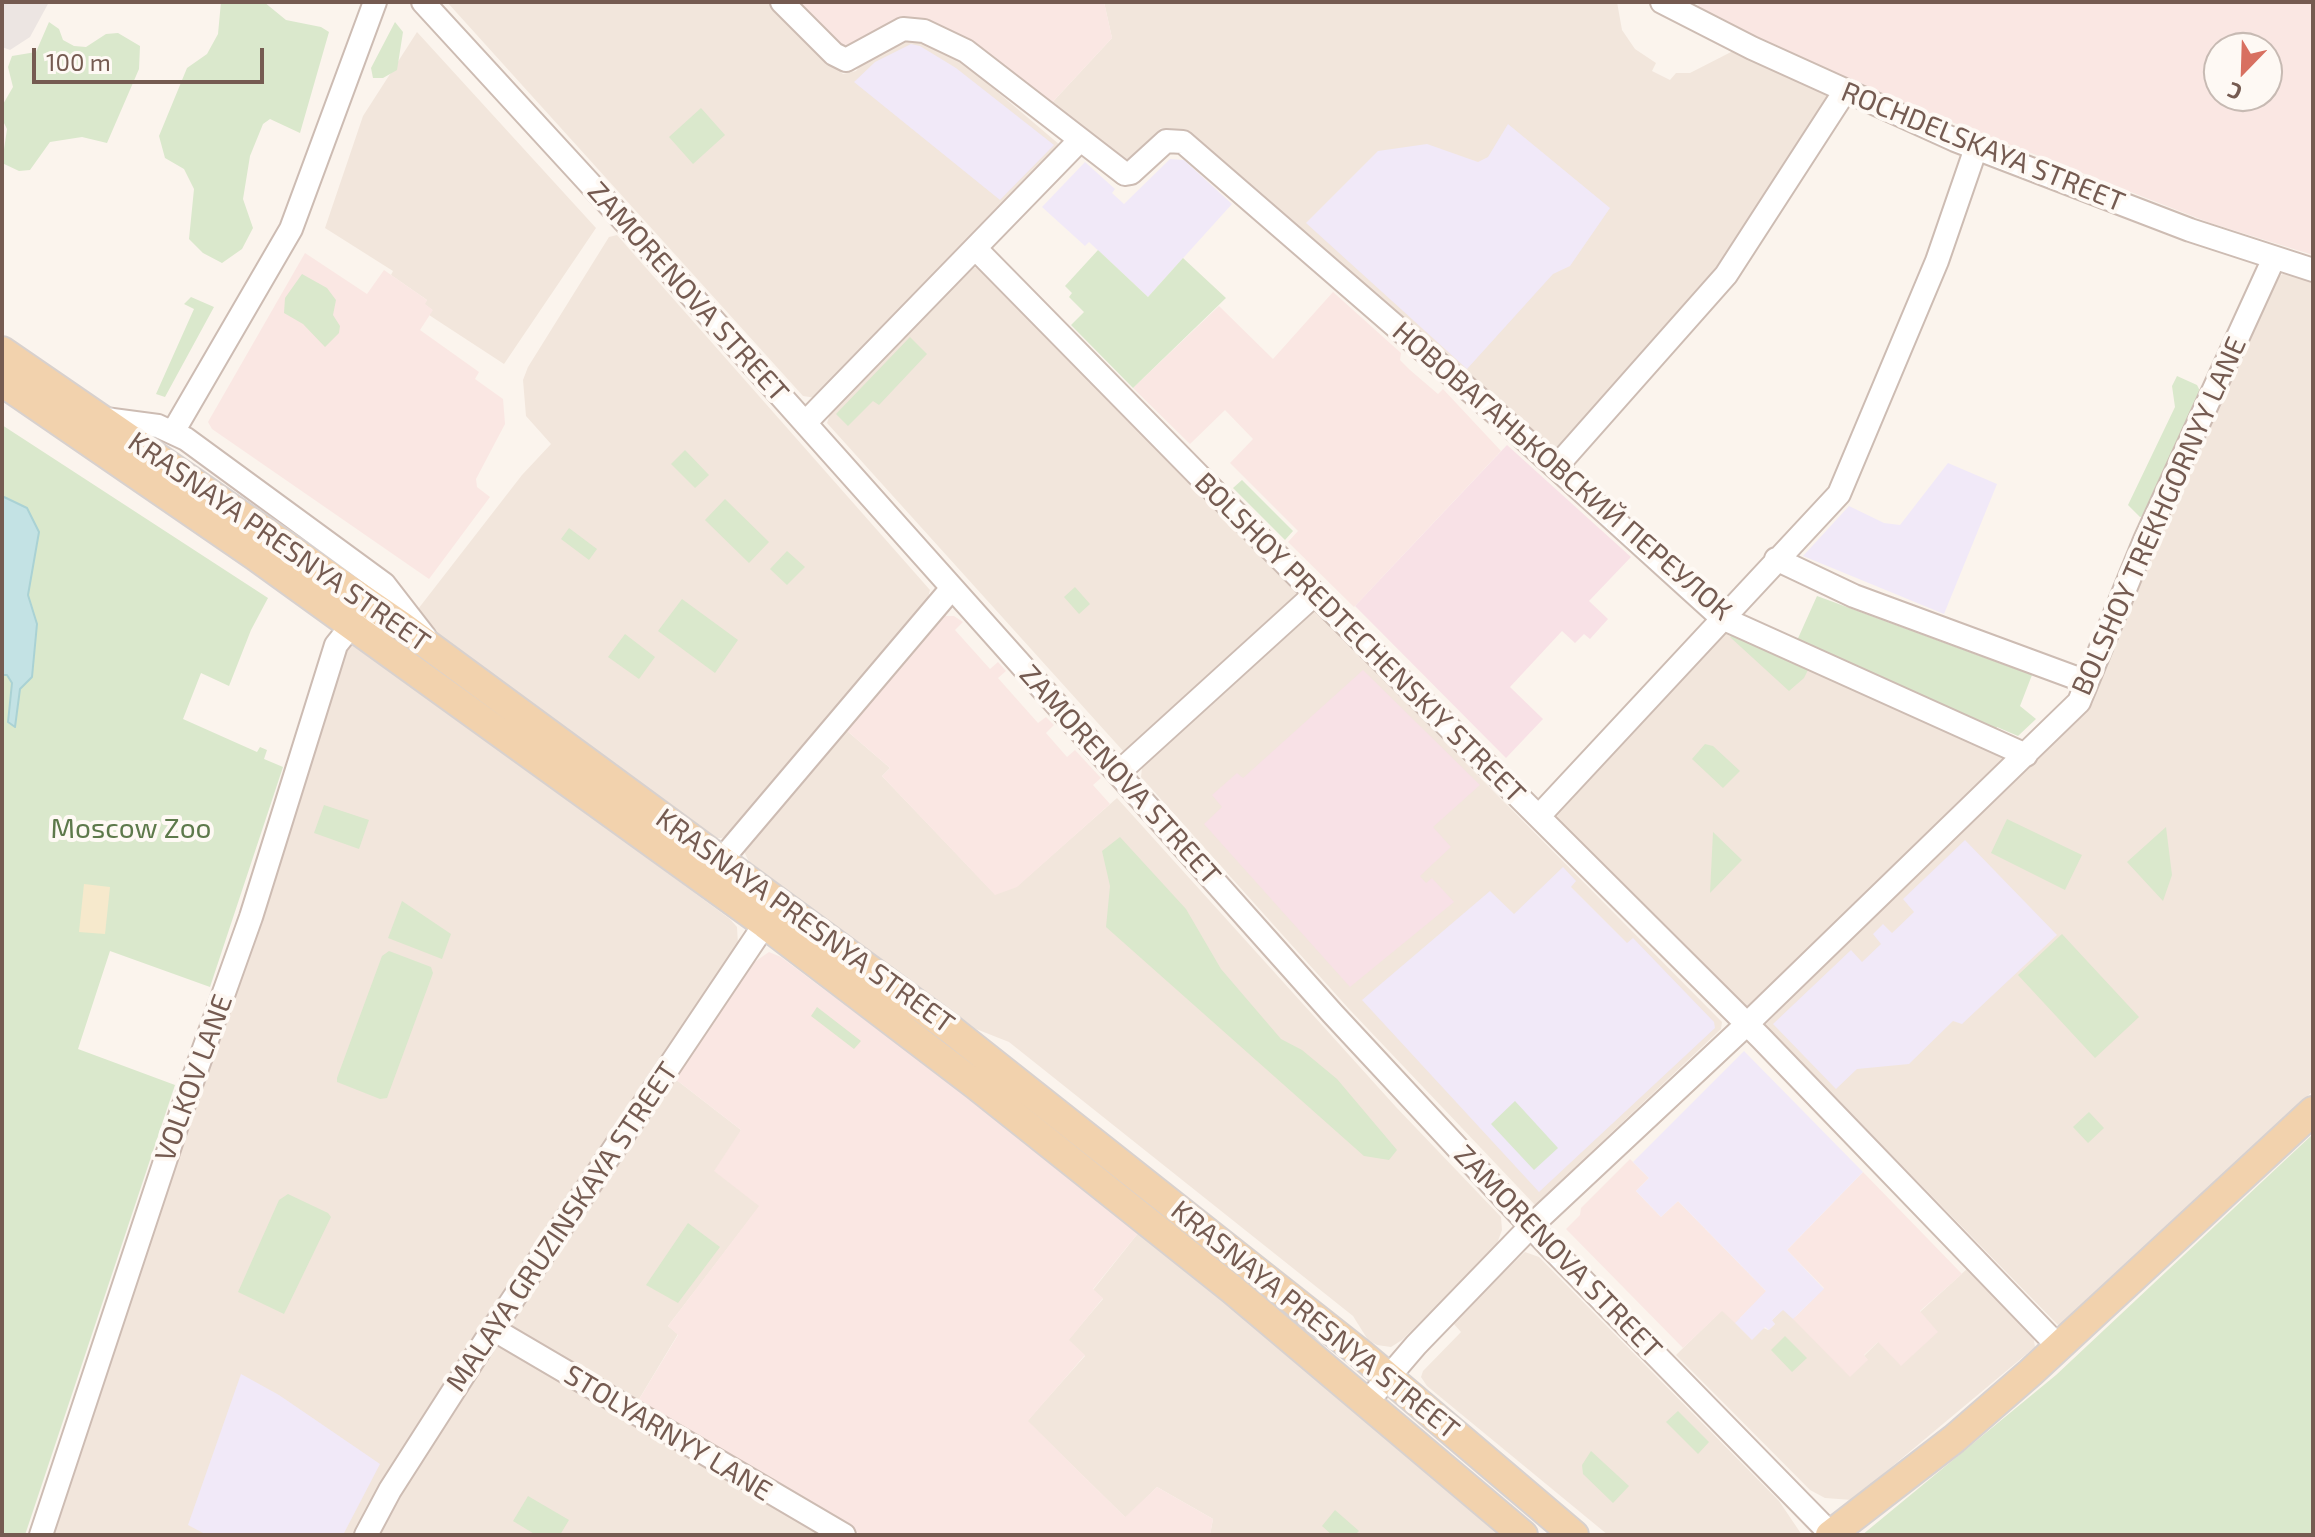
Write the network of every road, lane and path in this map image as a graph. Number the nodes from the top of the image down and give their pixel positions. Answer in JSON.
{"nodes":[{"id":1,"x":375,"y":2,"type":"edge"},
{"id":2,"x":423,"y":2,"type":"edge"},
{"id":3,"x":782,"y":2,"type":"edge"},
{"id":4,"x":1662,"y":2,"type":"edge"},
{"id":5,"x":1845,"y":91,"type":"junction"},
{"id":6,"x":1080,"y":140,"type":"junction"},
{"id":7,"x":1976,"y":148,"type":"junction"},
{"id":8,"x":976,"y":249,"type":"junction"},
{"id":9,"x":2274,"y":258,"type":"junction"},
{"id":10,"x":2313,"y":270,"type":"edge"},
{"id":11,"x":2,"y":351,"type":"edge"},
{"id":12,"x":2,"y":382,"type":"edge"},
{"id":13,"x":103,"y":418,"type":"junction"},
{"id":14,"x":805,"y":423,"type":"junction"},
{"id":15,"x":173,"y":432,"type":"junction"},
{"id":16,"x":1556,"y":467,"type":"junction"},
{"id":17,"x":1776,"y":559,"type":"junction"},
{"id":18,"x":952,"y":588,"type":"junction"},
{"id":19,"x":1315,"y":594,"type":"junction"},
{"id":20,"x":1722,"y":618,"type":"junction"},
{"id":21,"x":352,"y":625,"type":"junction"},
{"id":22,"x":402,"y":626,"type":"junction"},
{"id":23,"x":439,"y":653,"type":"junction"},
{"id":24,"x":2087,"y":682,"type":"junction"},
{"id":25,"x":2026,"y":755,"type":"junction"},
{"id":26,"x":1118,"y":773,"type":"junction"},
{"id":27,"x":1539,"y":816,"type":"junction"},
{"id":28,"x":713,"y":870,"type":"junction"},
{"id":29,"x":773,"y":912,"type":"junction"},
{"id":30,"x":1746,"y":1025,"type":"junction"},
{"id":31,"x":2313,"y":1111,"type":"edge"},
{"id":32,"x":1531,"y":1226,"type":"junction"},
{"id":33,"x":493,"y":1329,"type":"junction"},
{"id":34,"x":2059,"y":1347,"type":"junction"},
{"id":35,"x":1388,"y":1376,"type":"junction"},
{"id":36,"x":1368,"y":1401,"type":"junction"},
{"id":37,"x":41,"y":1535,"type":"edge"},
{"id":38,"x":366,"y":1535,"type":"edge"},
{"id":39,"x":844,"y":1535,"type":"edge"},
{"id":40,"x":1523,"y":1535,"type":"edge"},
{"id":41,"x":1574,"y":1535,"type":"edge"},
{"id":42,"x":1831,"y":1535,"type":"edge"}],
"edges":[{"from":1,"to":15,"type":"street"},
{"from":2,"to":14,"type":"street","name":"ZAMORENOVA STREET"},
{"from":3,"to":6,"type":"street"},
{"from":4,"to":5,"type":"street","name":"ROCHDELSKAYA STREET"},
{"from":5,"to":7,"type":"street","name":"ROCHDELSKAYA STREET"},
{"from":5,"to":16,"type":"street"},
{"from":6,"to":8,"type":"street"},
{"from":6,"to":16,"type":"street","name":"НОВОВАГАНЬКОВСКИЙ ПЕРЕУЛОК"},
{"from":7,"to":9,"type":"street","name":"ROCHDELSKAYA STREET"},
{"from":7,"to":17,"type":"street"},
{"from":8,"to":14,"type":"street"},
{"from":8,"to":19,"type":"street","name":"BOLSHOY PREDTECHENSKIY STREET"},
{"from":9,"to":10,"type":"street","name":"ROCHDELSKAYA STREET"},
{"from":9,"to":24,"type":"street","name":"BOLSHOY TREKHGORNYY LANE"},
{"from":11,"to":13,"type":"main road","name":"KRASNAYA PRESNYA STREET"},
{"from":12,"to":21,"type":"main road","name":"KRASNAYA PRESNYA STREET"},
{"from":13,"to":15,"type":"street"},
{"from":13,"to":22,"type":"main road","name":"KRASNAYA PRESNYA STREET"},
{"from":14,"to":18,"type":"street","name":"ZAMORENOVA STREET"},
{"from":15,"to":23,"type":"street"},
{"from":16,"to":20,"type":"street","name":"НОВОВАГАНЬКОВСКИЙ ПЕРЕУЛОК"},
{"from":17,"to":20,"type":"street"},
{"from":17,"to":24,"type":"street"},
{"from":18,"to":26,"type":"street","name":"ZAMORENOVA STREET"},
{"from":18,"to":28,"type":"street"},
{"from":19,"to":26,"type":"street"},
{"from":19,"to":27,"type":"street","name":"BOLSHOY PREDTECHENSKIY STREET"},
{"from":20,"to":25,"type":"street","name":"НОВОВАГАНЬКОВСКИЙ ПЕРЕУЛОК"},
{"from":20,"to":27,"type":"street"},
{"from":21,"to":22,"type":"street"},
{"from":21,"to":28,"type":"main road","name":"KRASNAYA PRESNYA STREET"},
{"from":21,"to":37,"type":"street","name":"VOLKOV LANE"},
{"from":22,"to":23,"type":"main road","name":"KRASNAYA PRESNYA STREET"},
{"from":23,"to":28,"type":"main road","name":"KRASNAYA PRESNYA STREET"},
{"from":24,"to":25,"type":"street","name":"BOLSHOY TREKHGORNYY LANE"},
{"from":25,"to":30,"type":"street","name":"BOLSHOY TREKHGORNYY LANE"},
{"from":26,"to":32,"type":"street","name":"ZAMORENOVA STREET"},
{"from":27,"to":30,"type":"street","name":"BOLSHOY PREDTECHENSKIY STREET"},
{"from":28,"to":29,"type":"main road","name":"KRASNAYA PRESNYA STREET"},
{"from":29,"to":33,"type":"street","name":"MALAYA GRUZINSKAYA STREET"},
{"from":29,"to":35,"type":"main road","name":"KRASNAYA PRESNYA STREET"},
{"from":29,"to":36,"type":"main road","name":"KRASNAYA PRESNYA STREET"},
{"from":30,"to":32,"type":"street","name":"BOLSHOY TREKHGORNYY LANE"},
{"from":30,"to":34,"type":"street","name":"BOLSHOY PREDTECHENSKIY STREET"},
{"from":31,"to":34,"type":"main road"},
{"from":32,"to":35,"type":"street","name":"BOLSHOY TREKHGORNYY LANE"},
{"from":32,"to":42,"type":"street","name":"ZAMORENOVA STREET"},
{"from":33,"to":38,"type":"street","name":"MALAYA GRUZINSKAYA STREET"},
{"from":33,"to":39,"type":"street","name":"STOLYARNYY LANE"},
{"from":34,"to":42,"type":"main road"},
{"from":35,"to":36,"type":"street","name":"BOLSHOY TREKHGORNYY LANE"},
{"from":35,"to":41,"type":"main road","name":"KRASNAYA PRESNYA STREET"},
{"from":36,"to":40,"type":"main road","name":"KRASNAYA PRESNYA STREET"}]}
